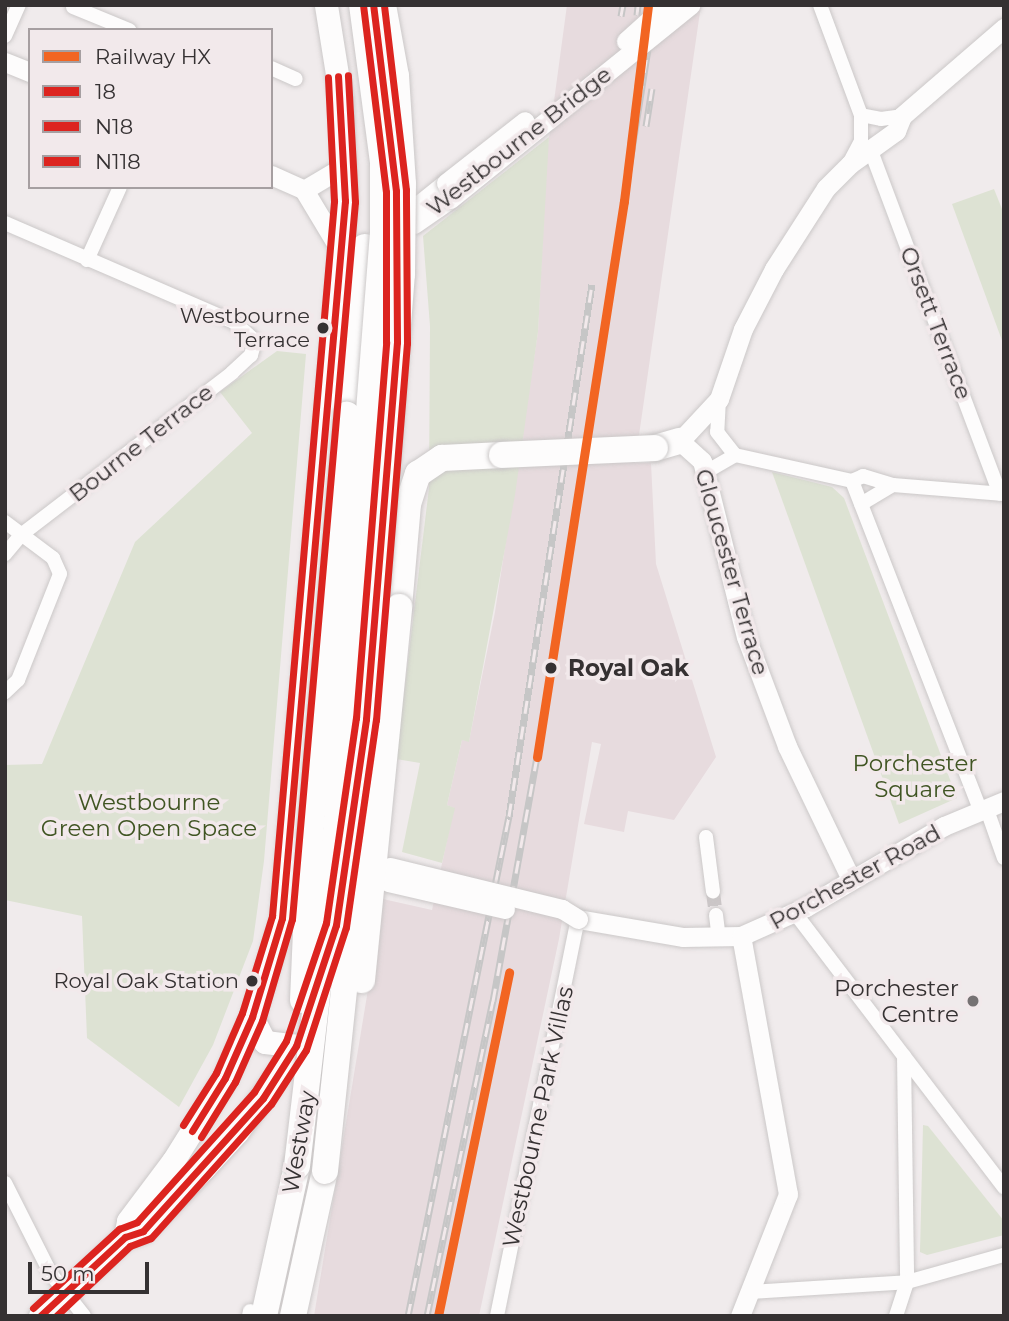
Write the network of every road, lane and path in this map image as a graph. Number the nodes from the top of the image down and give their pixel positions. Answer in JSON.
{"nodes":[{"id":1,"x":19,"y":5,"type":"edge"},
{"id":2,"x":326,"y":5,"type":"edge"},
{"id":3,"x":362,"y":5,"type":"edge"},
{"id":4,"x":383,"y":5,"type":"edge"},
{"id":5,"x":666,"y":5,"type":"edge"},
{"id":6,"x":690,"y":5,"type":"edge"},
{"id":7,"x":820,"y":5,"type":"edge"},
{"id":8,"x":73,"y":7,"type":"edge"},
{"id":9,"x":124,"y":28,"type":"edge"},
{"id":10,"x":1004,"y":28,"type":"edge"},
{"id":11,"x":5,"y":36,"type":"edge"},
{"id":12,"x":5,"y":62,"type":"edge"},
{"id":13,"x":273,"y":69,"type":"edge"},
{"id":14,"x":28,"y":71,"type":"edge"},
{"id":15,"x":296,"y":79,"type":"dead end"},
{"id":16,"x":861,"y":115,"type":"junction"},
{"id":17,"x":902,"y":116,"type":"junction"},
{"id":18,"x":871,"y":151,"type":"junction"},
{"id":19,"x":849,"y":164,"type":"junction"},
{"id":20,"x":346,"y":165,"type":"junction"},
{"id":21,"x":273,"y":176,"type":"edge"},
{"id":22,"x":119,"y":189,"type":"edge"},
{"id":23,"x":304,"y":190,"type":"junction"},
{"id":24,"x":448,"y":191,"type":"junction"},
{"id":25,"x":414,"y":216,"type":"dead end"},
{"id":26,"x":5,"y":223,"type":"edge"},
{"id":27,"x":352,"y":248,"type":"junction"},
{"id":28,"x":87,"y":260,"type":"junction"},
{"id":29,"x":719,"y":399,"type":"junction"},
{"id":30,"x":667,"y":444,"type":"junction"},
{"id":31,"x":735,"y":455,"type":"junction"},
{"id":32,"x":706,"y":472,"type":"junction"},
{"id":33,"x":852,"y":481,"type":"junction"},
{"id":34,"x":893,"y":485,"type":"junction"},
{"id":35,"x":1002,"y":494,"type":"edge"},
{"id":36,"x":861,"y":504,"type":"junction"},
{"id":37,"x":5,"y":522,"type":"edge"},
{"id":38,"x":21,"y":535,"type":"junction"},
{"id":39,"x":5,"y":554,"type":"edge"},
{"id":40,"x":5,"y":692,"type":"edge"},
{"id":41,"x":990,"y":806,"type":"edge"},
{"id":42,"x":706,"y":837,"type":"dead end"},
{"id":43,"x":1004,"y":858,"type":"edge"},
{"id":44,"x":389,"y":874,"type":"dead end"},
{"id":45,"x":298,"y":875,"type":"dead end"},
{"id":46,"x":850,"y":877,"type":"junction"},
{"id":47,"x":713,"y":892,"type":"tunnel mouth"},
{"id":48,"x":795,"y":913,"type":"junction"},
{"id":49,"x":716,"y":915,"type":"tunnel mouth"},
{"id":50,"x":282,"y":918,"type":"junction"},
{"id":51,"x":578,"y":919,"type":"junction"},
{"id":52,"x":741,"y":936,"type":"junction"},
{"id":53,"x":719,"y":938,"type":"junction"},
{"id":54,"x":252,"y":1017,"type":"junction"},
{"id":55,"x":904,"y":1056,"type":"junction"},
{"id":56,"x":297,"y":1166,"type":"junction"},
{"id":57,"x":325,"y":1171,"type":"junction"},
{"id":58,"x":5,"y":1183,"type":"edge"},
{"id":59,"x":1004,"y":1187,"type":"edge"},
{"id":60,"x":125,"y":1237,"type":"junction"},
{"id":61,"x":1004,"y":1255,"type":"edge"},
{"id":62,"x":907,"y":1282,"type":"junction"},
{"id":63,"x":750,"y":1292,"type":"junction"},
{"id":64,"x":65,"y":1294,"type":"junction"},
{"id":65,"x":254,"y":1314,"type":"edge"},
{"id":66,"x":40,"y":1316,"type":"edge"},
{"id":67,"x":84,"y":1316,"type":"edge"},
{"id":68,"x":293,"y":1316,"type":"edge"},
{"id":69,"x":497,"y":1316,"type":"edge"},
{"id":70,"x":740,"y":1316,"type":"edge"},
{"id":71,"x":896,"y":1316,"type":"edge"}],
"edges":[{"from":1,"to":11,"type":"street"},
{"from":2,"to":20,"type":"main road"},
{"from":3,"to":56,"type":"highway","name":"Westway","bridge":true},
{"from":4,"to":57,"type":"highway","name":"Westway","bridge":true},
{"from":5,"to":24,"type":"street","name":"Westbourne Bridge","bridge":true},
{"from":6,"to":24,"type":"street","name":"Westbourne Bridge","bridge":true},
{"from":7,"to":16,"type":"street"},
{"from":8,"to":9,"type":"street"},
{"from":10,"to":17,"type":"street","name":"Gloucester Terrace"},
{"from":12,"to":14,"type":"street"},
{"from":13,"to":15,"type":"street"},
{"from":16,"to":17,"type":"street"},
{"from":16,"to":19,"type":"street"},
{"from":17,"to":18,"type":"street","name":"Gloucester Terrace"},
{"from":18,"to":19,"type":"street","name":"Gloucester Terrace"},
{"from":18,"to":35,"type":"street","name":"Orsett Terrace"},
{"from":19,"to":29,"type":"street","name":"Gloucester Terrace"},
{"from":20,"to":23,"type":"street"},
{"from":20,"to":27,"type":"main road"},
{"from":21,"to":23,"type":"street"},
{"from":22,"to":28,"type":"street"},
{"from":23,"to":27,"type":"street"},
{"from":24,"to":25,"type":"street","name":"Westbourne Bridge"},
{"from":26,"to":28,"type":"street"},
{"from":27,"to":50,"type":"main road"},
{"from":27,"to":56,"type":"highway","bridge":true},
{"from":28,"to":38,"type":"street","name":"Bourne Terrace"},
{"from":29,"to":30,"type":"street","name":"Gloucester Terrace"},
{"from":29,"to":31,"type":"street","name":"Gloucester Terrace"},
{"from":30,"to":32,"type":"street","name":"Gloucester Terrace"},
{"from":30,"to":57,"type":"highway","bridge":true},
{"from":31,"to":32,"type":"street"},
{"from":31,"to":33,"type":"street"},
{"from":32,"to":46,"type":"street","name":"Gloucester Terrace"},
{"from":33,"to":34,"type":"street"},
{"from":33,"to":36,"type":"street"},
{"from":34,"to":35,"type":"street"},
{"from":34,"to":36,"type":"street"},
{"from":36,"to":41,"type":"street"},
{"from":37,"to":38,"type":"street"},
{"from":38,"to":39,"type":"street","name":"Bourne Terrace"},
{"from":38,"to":40,"type":"street"},
{"from":41,"to":43,"type":"street"},
{"from":41,"to":46,"type":"street","name":"Porchester Road"},
{"from":42,"to":47,"type":"street"},
{"from":44,"to":51,"type":"street","name":"Porchester Road","bridge":true},
{"from":45,"to":50,"type":"street"},
{"from":46,"to":48,"type":"street","name":"Porchester Road"},
{"from":48,"to":52,"type":"street","name":"Porchester Road"},
{"from":48,"to":55,"type":"street"},
{"from":49,"to":53,"type":"street"},
{"from":50,"to":54,"type":"main road"},
{"from":51,"to":53,"type":"street","name":"Porchester Road"},
{"from":51,"to":69,"type":"street","name":"Westbourne Park Villas"},
{"from":52,"to":53,"type":"street","name":"Porchester Road"},
{"from":52,"to":63,"type":"street"},
{"from":54,"to":60,"type":"main road"},
{"from":54,"to":60,"type":"main road"},
{"from":55,"to":59,"type":"street"},
{"from":55,"to":62,"type":"street"},
{"from":56,"to":65,"type":"highway","name":"Westway"},
{"from":57,"to":68,"type":"highway","name":"Westway"},
{"from":58,"to":64,"type":"street"},
{"from":60,"to":64,"type":"main road"},
{"from":61,"to":62,"type":"street"},
{"from":62,"to":63,"type":"street"},
{"from":62,"to":71,"type":"street"},
{"from":63,"to":70,"type":"street"},
{"from":64,"to":66,"type":"main road"},
{"from":64,"to":67,"type":"street"}]}
